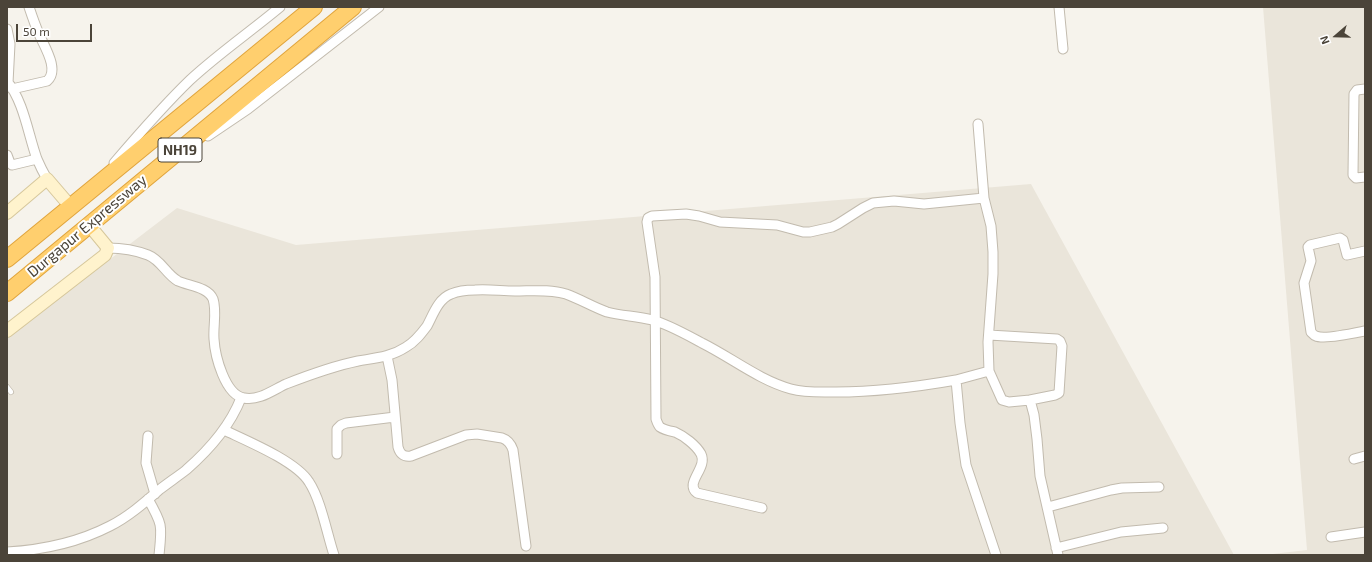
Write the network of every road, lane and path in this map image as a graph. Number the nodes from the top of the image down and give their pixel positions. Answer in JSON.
{"nodes":[{"id":1,"x":29,"y":7,"type":"edge"},
{"id":2,"x":280,"y":7,"type":"edge"},
{"id":3,"x":314,"y":7,"type":"edge"},
{"id":4,"x":353,"y":7,"type":"edge"},
{"id":5,"x":379,"y":7,"type":"edge"},
{"id":6,"x":1058,"y":7,"type":"edge"},
{"id":7,"x":7,"y":29,"type":"edge"},
{"id":8,"x":1063,"y":49,"type":"dead end"},
{"id":9,"x":9,"y":84,"type":"edge"},
{"id":10,"x":1365,"y":89,"type":"edge"},
{"id":11,"x":978,"y":124,"type":"dead end"},
{"id":12,"x":7,"y":155,"type":"edge"},
{"id":13,"x":37,"y":159,"type":"junction"},
{"id":14,"x":147,"y":177,"type":"junction"},
{"id":15,"x":1365,"y":177,"type":"edge"},
{"id":16,"x":47,"y":179,"type":"junction"},
{"id":17,"x":92,"y":189,"type":"junction"},
{"id":18,"x":984,"y":198,"type":"junction"},
{"id":19,"x":71,"y":207,"type":"junction"},
{"id":20,"x":7,"y":213,"type":"edge"},
{"id":21,"x":89,"y":225,"type":"junction"},
{"id":22,"x":108,"y":248,"type":"junction"},
{"id":23,"x":1365,"y":251,"type":"edge"},
{"id":24,"x":7,"y":259,"type":"edge"},
{"id":25,"x":7,"y":293,"type":"edge"},
{"id":26,"x":654,"y":320,"type":"junction"},
{"id":27,"x":7,"y":331,"type":"edge"},
{"id":28,"x":1365,"y":331,"type":"edge"},
{"id":29,"x":989,"y":335,"type":"junction"},
{"id":30,"x":387,"y":356,"type":"junction"},
{"id":31,"x":989,"y":371,"type":"junction"},
{"id":32,"x":956,"y":380,"type":"junction"},
{"id":33,"x":7,"y":387,"type":"edge"},
{"id":34,"x":11,"y":392,"type":"dead end"},
{"id":35,"x":241,"y":398,"type":"junction"},
{"id":36,"x":1030,"y":400,"type":"junction"},
{"id":37,"x":395,"y":417,"type":"junction"},
{"id":38,"x":224,"y":430,"type":"junction"},
{"id":39,"x":148,"y":436,"type":"dead end"},
{"id":40,"x":337,"y":454,"type":"dead end"},
{"id":41,"x":1365,"y":456,"type":"edge"},
{"id":42,"x":1354,"y":459,"type":"dead end"},
{"id":43,"x":1159,"y":487,"type":"dead end"},
{"id":44,"x":152,"y":497,"type":"junction"},
{"id":45,"x":762,"y":508,"type":"dead end"},
{"id":46,"x":1048,"y":508,"type":"junction"},
{"id":47,"x":1163,"y":528,"type":"dead end"},
{"id":48,"x":1365,"y":532,"type":"edge"},
{"id":49,"x":1331,"y":537,"type":"dead end"},
{"id":50,"x":526,"y":546,"type":"dead end"},
{"id":51,"x":1057,"y":551,"type":"edge"},
{"id":52,"x":7,"y":552,"type":"edge"},
{"id":53,"x":159,"y":555,"type":"edge"},
{"id":54,"x":334,"y":555,"type":"edge"},
{"id":55,"x":996,"y":555,"type":"edge"}],
"edges":[{"from":1,"to":9,"type":"street"},
{"from":2,"to":17,"type":"street"},
{"from":3,"to":17,"type":"highway","name":"Durgapur Expressway","number":"NH19"},
{"from":4,"to":14,"type":"highway","name":"Durgapur Expressway","number":"NH19"},
{"from":5,"to":14,"type":"street"},
{"from":6,"to":8,"type":"street"},
{"from":7,"to":9,"type":"street"},
{"from":9,"to":13,"type":"street"},
{"from":10,"to":15,"type":"street"},
{"from":11,"to":18,"type":"street"},
{"from":12,"to":13,"type":"street"},
{"from":13,"to":16,"type":"street"},
{"from":14,"to":21,"type":"highway","name":"Durgapur Expressway","number":"NH19"},
{"from":16,"to":19,"type":"street"},
{"from":16,"to":20,"type":"street"},
{"from":17,"to":19,"type":"highway","name":"Durgapur Expressway","number":"NH19"},
{"from":18,"to":26,"type":"street"},
{"from":18,"to":29,"type":"street"},
{"from":19,"to":24,"type":"highway","name":"Durgapur Expressway","number":"NH19"},
{"from":21,"to":22,"type":"street"},
{"from":21,"to":25,"type":"highway","name":"Durgapur Expressway","number":"NH19"},
{"from":22,"to":27,"type":"street"},
{"from":22,"to":35,"type":"street"},
{"from":23,"to":28,"type":"street"},
{"from":26,"to":30,"type":"street"},
{"from":26,"to":32,"type":"street"},
{"from":26,"to":45,"type":"street"},
{"from":29,"to":31,"type":"street"},
{"from":29,"to":36,"type":"street"},
{"from":30,"to":35,"type":"street"},
{"from":30,"to":37,"type":"street"},
{"from":31,"to":32,"type":"street"},
{"from":31,"to":36,"type":"street"},
{"from":32,"to":55,"type":"street"},
{"from":33,"to":34,"type":"lane"},
{"from":35,"to":38,"type":"street"},
{"from":36,"to":46,"type":"street"},
{"from":37,"to":40,"type":"street"},
{"from":37,"to":50,"type":"street"},
{"from":38,"to":44,"type":"street"},
{"from":38,"to":54,"type":"street"},
{"from":39,"to":44,"type":"street"},
{"from":41,"to":42,"type":"street"},
{"from":43,"to":46,"type":"street"},
{"from":44,"to":52,"type":"street"},
{"from":44,"to":53,"type":"street"},
{"from":46,"to":51,"type":"street"},
{"from":47,"to":51,"type":"street"},
{"from":48,"to":49,"type":"street"}]}
